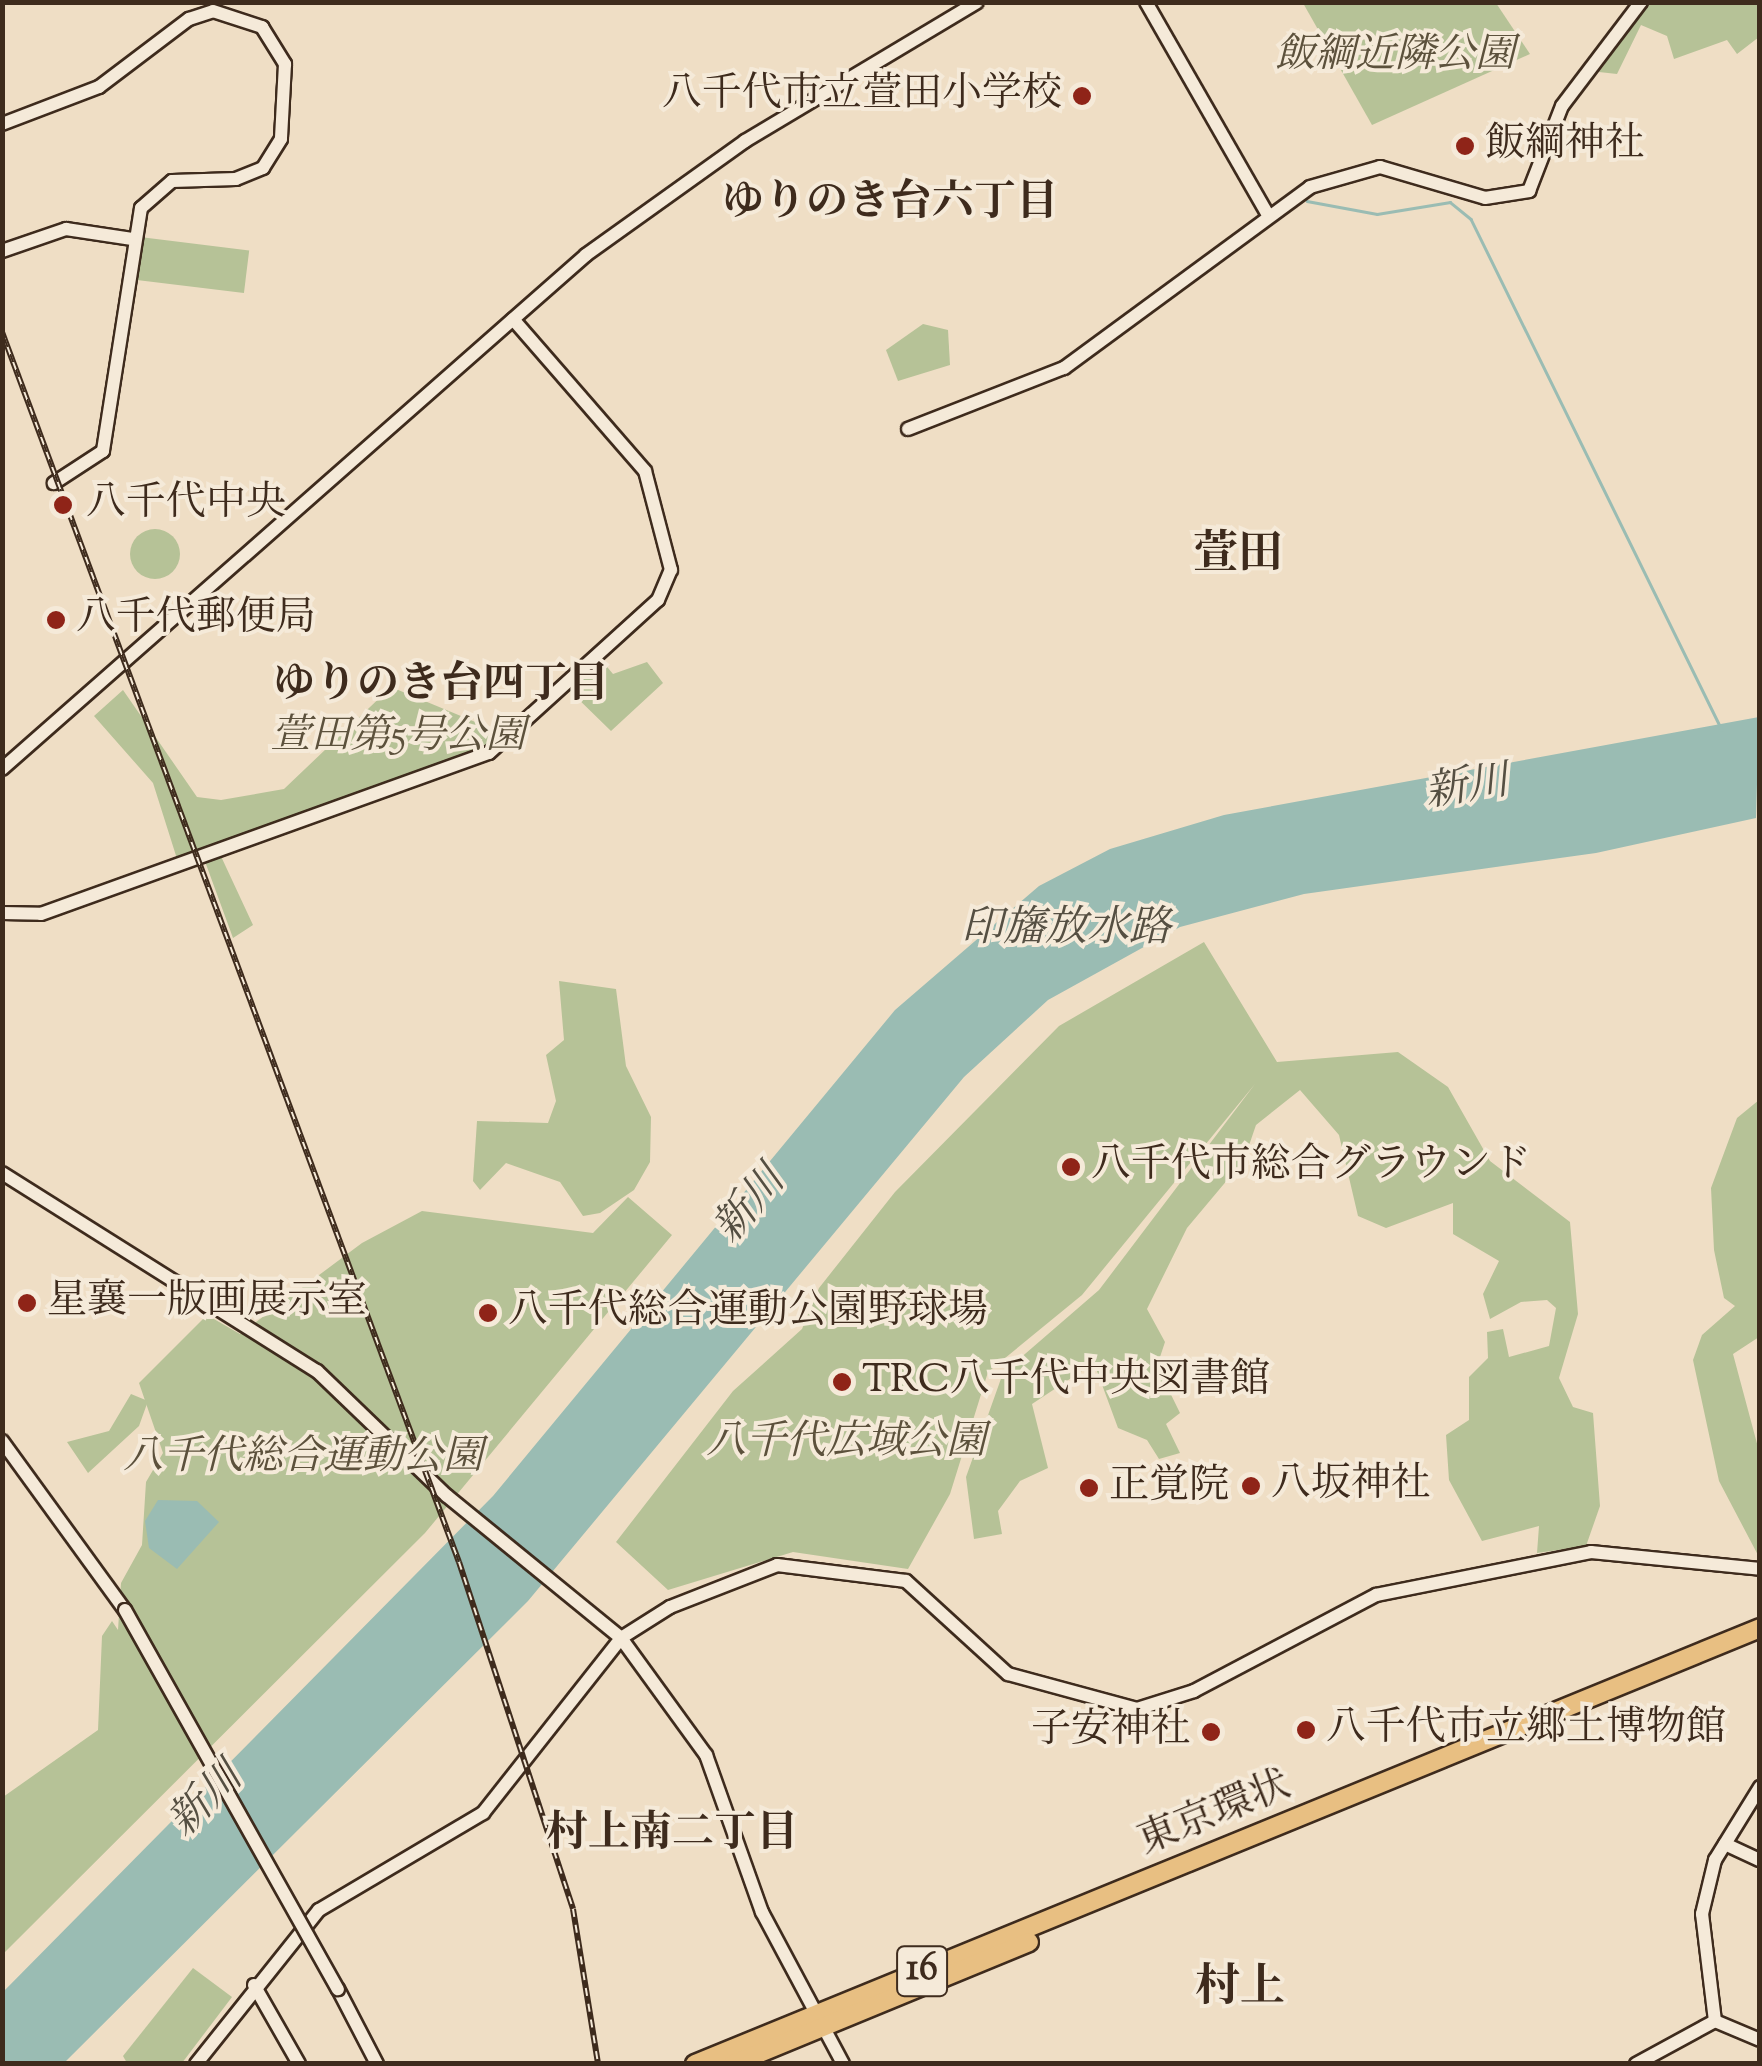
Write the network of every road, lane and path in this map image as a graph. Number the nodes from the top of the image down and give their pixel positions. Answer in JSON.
{"nodes":[{"id":1,"x":977,"y":2,"type":"edge"},
{"id":2,"x":1146,"y":2,"type":"edge"},
{"id":3,"x":1641,"y":2,"type":"edge"},
{"id":4,"x":2,"y":124,"type":"edge"},
{"id":5,"x":1266,"y":213,"type":"junction"},
{"id":6,"x":132,"y":238,"type":"junction"},
{"id":7,"x":2,"y":250,"type":"edge"},
{"id":8,"x":512,"y":319,"type":"junction"},
{"id":9,"x":908,"y":429,"type":"dead end"},
{"id":10,"x":54,"y":482,"type":"dead end"},
{"id":11,"x":2,"y":769,"type":"edge"},
{"id":12,"x":2,"y":913,"type":"edge"},
{"id":13,"x":2,"y":1174,"type":"edge"},
{"id":14,"x":2,"y":1441,"type":"edge"},
{"id":15,"x":1760,"y":1569,"type":"edge"},
{"id":16,"x":1760,"y":1628,"type":"edge"},
{"id":17,"x":621,"y":1638,"type":"junction"},
{"id":18,"x":1760,"y":1640,"type":"edge"},
{"id":19,"x":1760,"y":1787,"type":"edge"},
{"id":20,"x":1725,"y":1844,"type":"junction"},
{"id":21,"x":1760,"y":1860,"type":"edge"},
{"id":22,"x":254,"y":1985,"type":"junction"},
{"id":23,"x":818,"y":2020,"type":"junction"},
{"id":24,"x":1714,"y":2020,"type":"junction"},
{"id":25,"x":1760,"y":2040,"type":"edge"},
{"id":26,"x":196,"y":2064,"type":"edge"},
{"id":27,"x":299,"y":2064,"type":"edge"},
{"id":28,"x":377,"y":2064,"type":"edge"},
{"id":29,"x":695,"y":2064,"type":"edge"},
{"id":30,"x":733,"y":2064,"type":"edge"},
{"id":31,"x":843,"y":2064,"type":"edge"},
{"id":32,"x":1636,"y":2064,"type":"edge"}],
"edges":[{"from":1,"to":8,"type":"street"},
{"from":2,"to":5,"type":"street"},
{"from":3,"to":5,"type":"street"},
{"from":4,"to":6,"type":"street"},
{"from":5,"to":9,"type":"street"},
{"from":6,"to":7,"type":"street"},
{"from":6,"to":10,"type":"street"},
{"from":8,"to":11,"type":"street"},
{"from":8,"to":12,"type":"street"},
{"from":13,"to":17,"type":"street"},
{"from":14,"to":28,"type":"street","bridge":true},
{"from":15,"to":17,"type":"street"},
{"from":16,"to":23,"type":"highway","name":"東京環状","number":"16"},
{"from":17,"to":22,"type":"street"},
{"from":17,"to":23,"type":"street"},
{"from":18,"to":23,"type":"highway","name":"東京環状","number":"16"},
{"from":19,"to":20,"type":"street"},
{"from":20,"to":21,"type":"street"},
{"from":20,"to":24,"type":"street"},
{"from":22,"to":26,"type":"street"},
{"from":22,"to":27,"type":"street"},
{"from":23,"to":29,"type":"highway","name":"東京環状","number":"16"},
{"from":23,"to":30,"type":"highway","name":"東京環状","number":"16"},
{"from":23,"to":31,"type":"street"},
{"from":24,"to":25,"type":"street"},
{"from":24,"to":32,"type":"street"}]}
